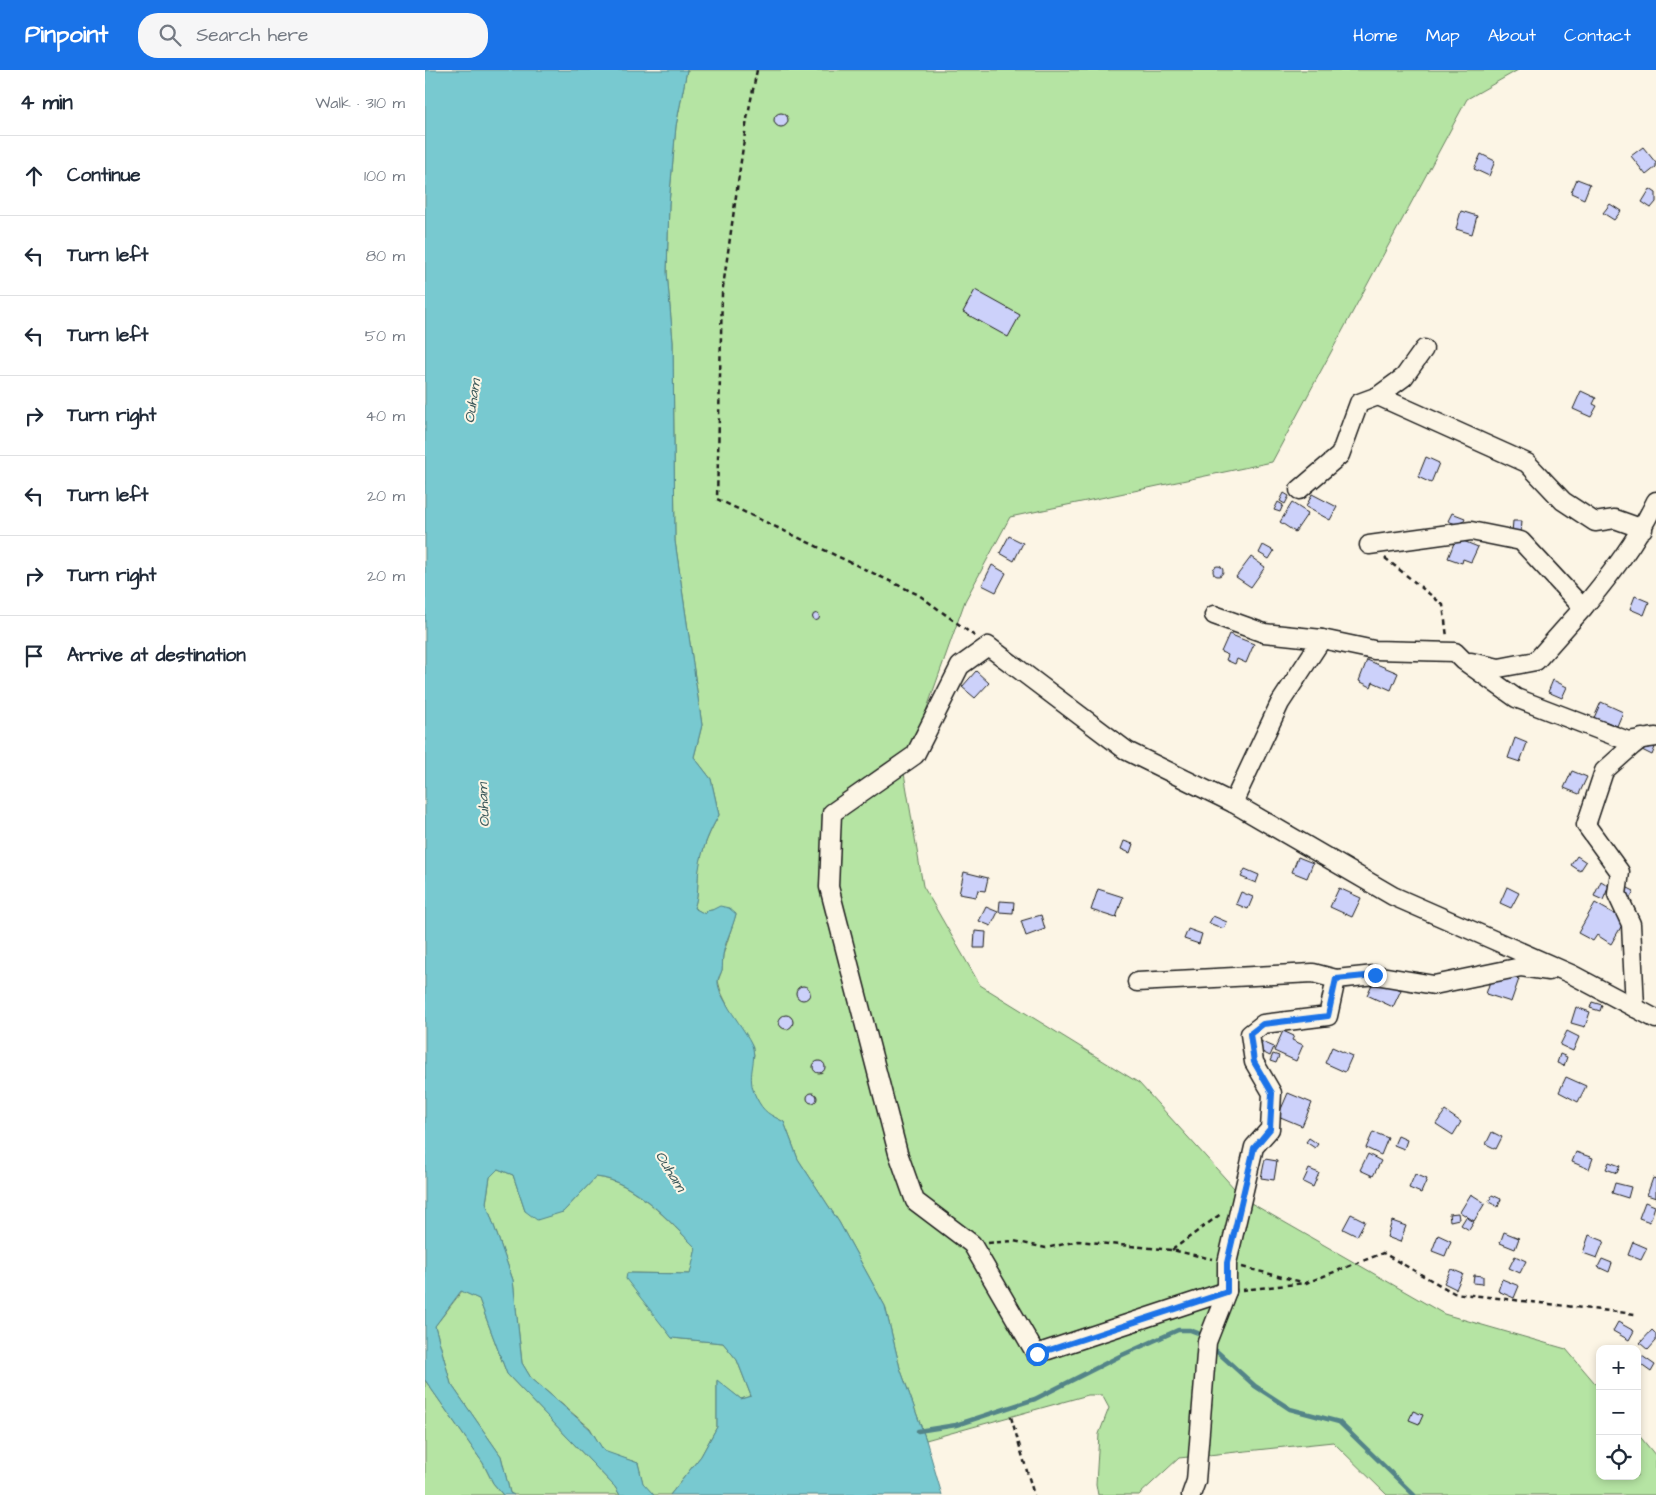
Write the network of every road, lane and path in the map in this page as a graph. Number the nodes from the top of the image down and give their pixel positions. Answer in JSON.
{"nodes":[{"id":1,"x":757,"y":70,"type":"edge"},
{"id":2,"x":1424,"y":349,"type":"dead end"},
{"id":3,"x":1378,"y":396,"type":"junction"},
{"id":4,"x":1299,"y":490,"type":"dead end"},
{"id":5,"x":1656,"y":501,"type":"edge"},
{"id":6,"x":1643,"y":529,"type":"junction"},
{"id":7,"x":1369,"y":545,"type":"joint"},
{"id":8,"x":1583,"y":608,"type":"junction"},
{"id":9,"x":1214,"y":615,"type":"dead end"},
{"id":10,"x":1322,"y":639,"type":"junction"},
{"id":11,"x":988,"y":646,"type":"junction"},
{"id":12,"x":1459,"y":656,"type":"junction"},
{"id":13,"x":1649,"y":738,"type":"edge"},
{"id":14,"x":1233,"y":803,"type":"junction"},
{"id":15,"x":1571,"y":974,"type":"junction"},
{"id":16,"x":1336,"y":979,"type":"junction"},
{"id":17,"x":1137,"y":982,"type":"dead end"},
{"id":18,"x":1635,"y":1008,"type":"junction"},
{"id":19,"x":1656,"y":1019,"type":"edge"},
{"id":20,"x":1241,"y":1204,"type":"junction"},
{"id":21,"x":972,"y":1244,"type":"junction"},
{"id":22,"x":1172,"y":1250,"type":"junction"},
{"id":23,"x":1227,"y":1263,"type":"junction"},
{"id":24,"x":1306,"y":1283,"type":"junction"},
{"id":25,"x":1227,"y":1292,"type":"junction"},
{"id":26,"x":1635,"y":1314,"type":"dead end"},
{"id":27,"x":1011,"y":1417,"type":"dead end"},
{"id":28,"x":1034,"y":1495,"type":"edge"},
{"id":29,"x":1191,"y":1495,"type":"edge"}],
"edges":[{"from":1,"to":11,"type":"path"},
{"from":2,"to":3,"type":"street"},
{"from":3,"to":4,"type":"street"},
{"from":3,"to":6,"type":"street"},
{"from":5,"to":6,"type":"street"},
{"from":6,"to":8,"type":"street"},
{"from":7,"to":8,"type":"street"},
{"from":7,"to":12,"type":"path"},
{"from":8,"to":12,"type":"street"},
{"from":9,"to":10,"type":"street"},
{"from":10,"to":12,"type":"street"},
{"from":10,"to":14,"type":"street"},
{"from":11,"to":14,"type":"street"},
{"from":11,"to":21,"type":"street"},
{"from":12,"to":13,"type":"street"},
{"from":13,"to":18,"type":"street"},
{"from":14,"to":15,"type":"street"},
{"from":15,"to":16,"type":"street"},
{"from":15,"to":18,"type":"street"},
{"from":16,"to":17,"type":"street"},
{"from":16,"to":20,"type":"street"},
{"from":18,"to":19,"type":"street"},
{"from":20,"to":22,"type":"path"},
{"from":20,"to":23,"type":"street"},
{"from":21,"to":22,"type":"path"},
{"from":21,"to":25,"type":"street"},
{"from":22,"to":23,"type":"path"},
{"from":23,"to":24,"type":"path"},
{"from":23,"to":25,"type":"street"},
{"from":24,"to":25,"type":"path"},
{"from":24,"to":26,"type":"path"},
{"from":25,"to":29,"type":"street"},
{"from":27,"to":28,"type":"path"}]}
